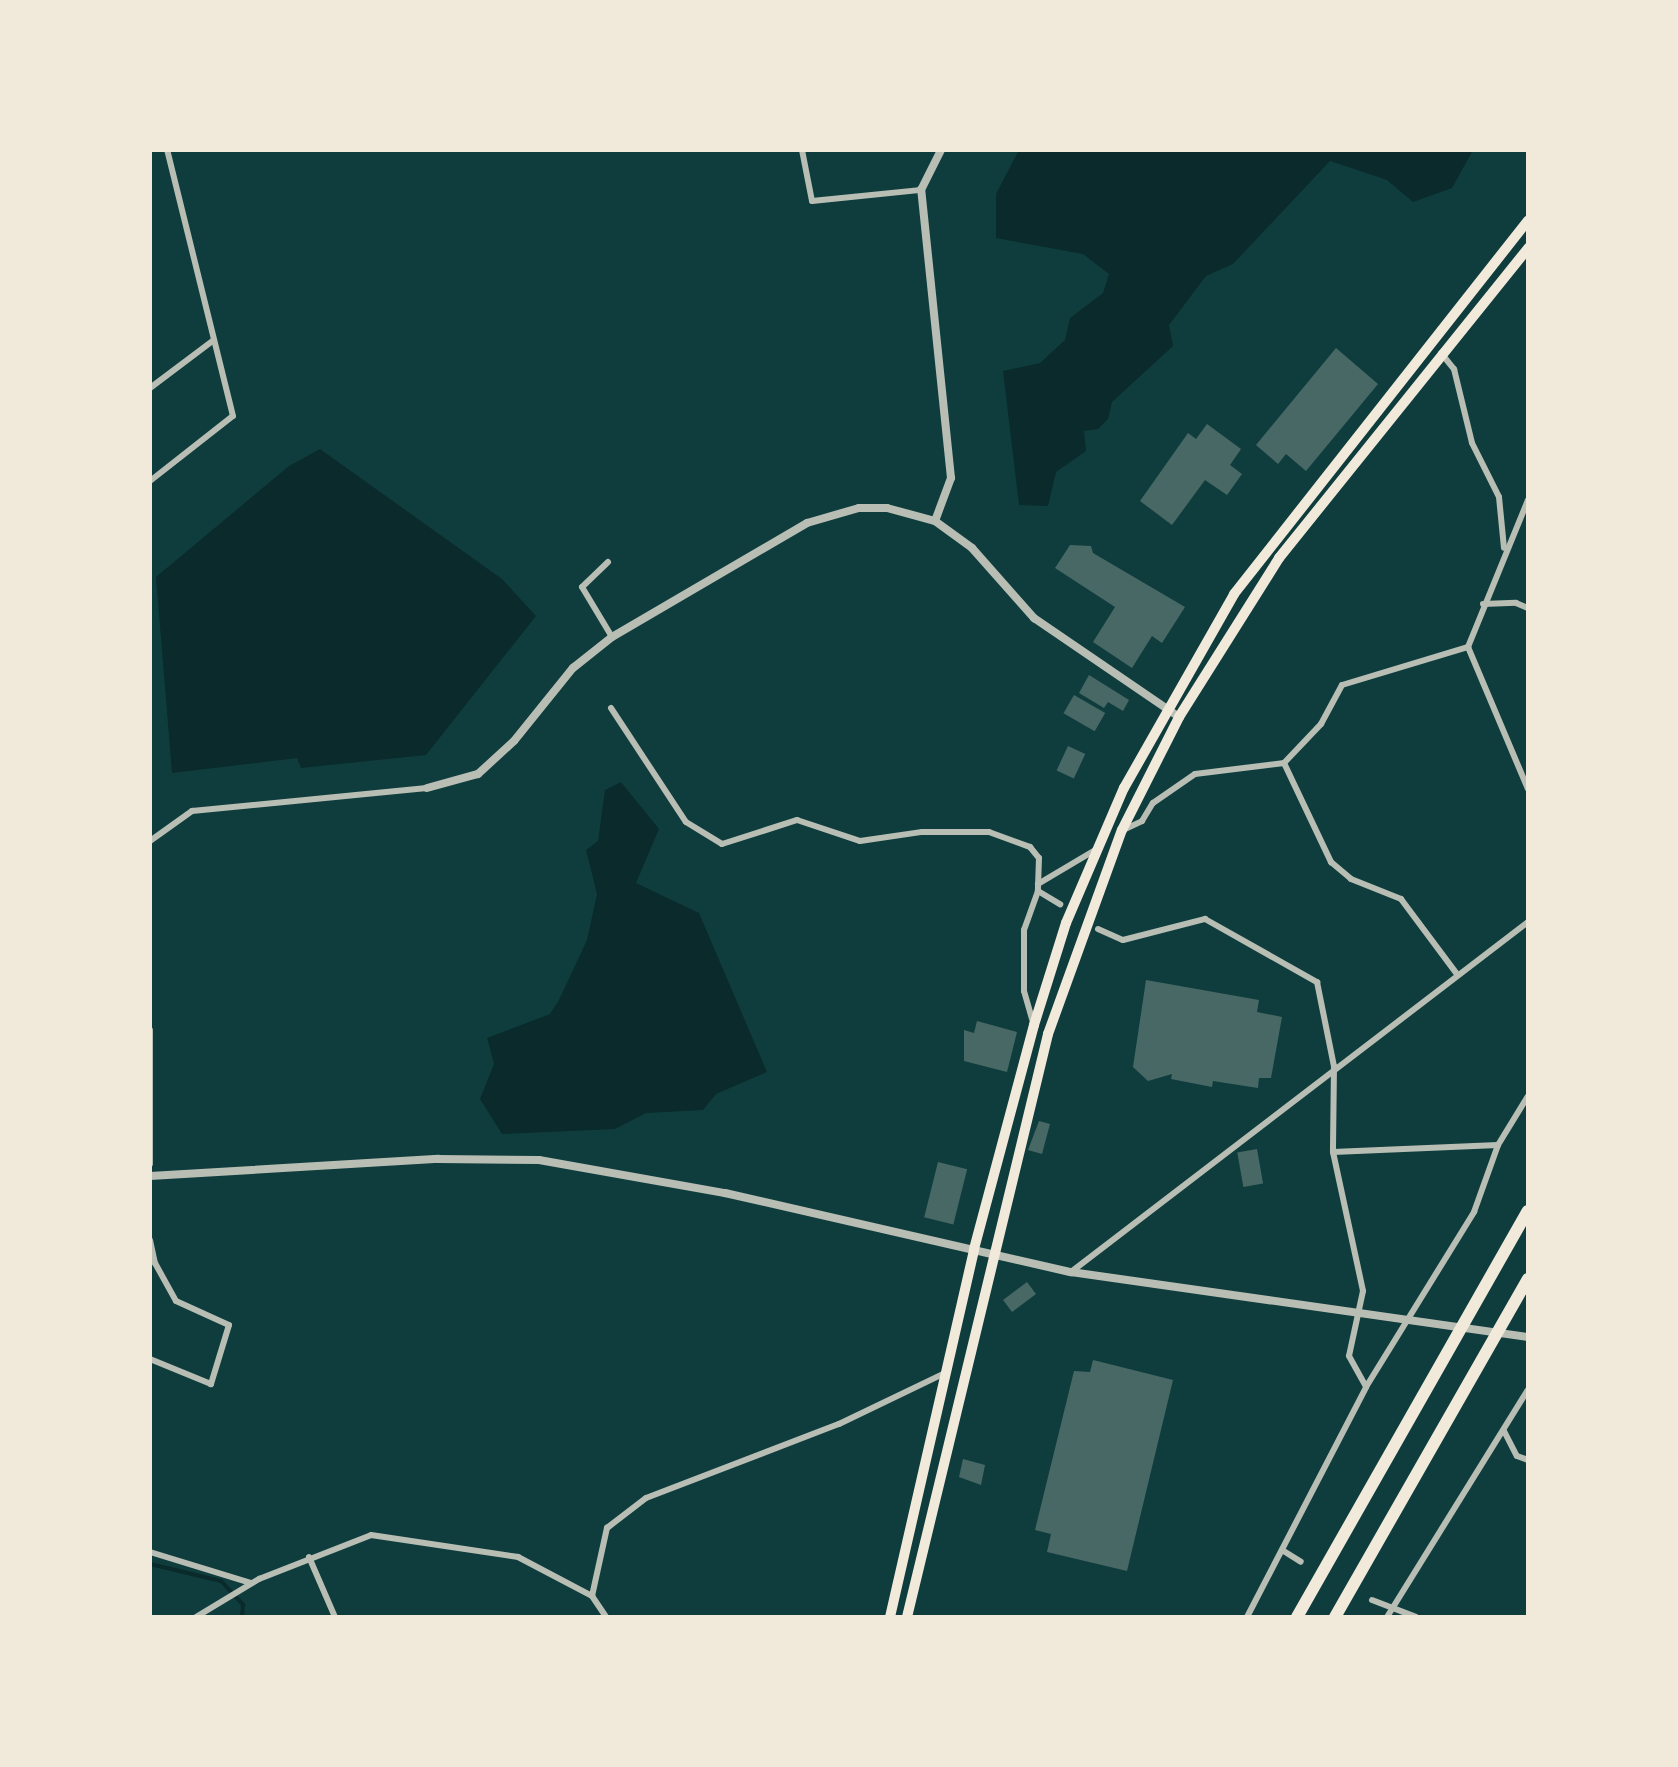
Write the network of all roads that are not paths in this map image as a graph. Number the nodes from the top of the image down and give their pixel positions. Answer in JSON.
{"nodes":[{"id":1,"x":167,"y":150,"type":"edge"},
{"id":2,"x":802,"y":150,"type":"edge"},
{"id":3,"x":941,"y":150,"type":"edge"},
{"id":4,"x":921,"y":190,"type":"junction"},
{"id":5,"x":1528,"y":221,"type":"edge"},
{"id":6,"x":1528,"y":248,"type":"edge"},
{"id":7,"x":214,"y":340,"type":"junction"},
{"id":8,"x":1441,"y":353,"type":"junction"},
{"id":9,"x":150,"y":388,"type":"edge"},
{"id":10,"x":150,"y":481,"type":"edge"},
{"id":11,"x":1528,"y":500,"type":"edge"},
{"id":12,"x":935,"y":521,"type":"junction"},
{"id":13,"x":1505,"y":550,"type":"junction"},
{"id":14,"x":608,"y":562,"type":"dead end"},
{"id":15,"x":1483,"y":604,"type":"junction"},
{"id":16,"x":1528,"y":608,"type":"edge"},
{"id":17,"x":612,"y":637,"type":"junction"},
{"id":18,"x":1468,"y":647,"type":"junction"},
{"id":19,"x":611,"y":708,"type":"dead end"},
{"id":20,"x":1164,"y":710,"type":"junction"},
{"id":21,"x":1179,"y":717,"type":"junction"},
{"id":22,"x":1284,"y":763,"type":"junction"},
{"id":23,"x":427,"y":788,"type":"joint"},
{"id":24,"x":1528,"y":789,"type":"edge"},
{"id":25,"x":1122,"y":830,"type":"junction"},
{"id":26,"x":150,"y":841,"type":"edge"},
{"id":27,"x":1097,"y":849,"type":"junction"},
{"id":28,"x":1038,"y":887,"type":"junction"},
{"id":29,"x":1060,"y":904,"type":"dead end"},
{"id":30,"x":1528,"y":922,"type":"edge"},
{"id":31,"x":1098,"y":929,"type":"dead end"},
{"id":32,"x":1457,"y":974,"type":"junction"},
{"id":33,"x":1034,"y":1025,"type":"junction"},
{"id":34,"x":150,"y":1030,"type":"edge"},
{"id":35,"x":1334,"y":1066,"type":"junction"},
{"id":36,"x":1528,"y":1096,"type":"edge"},
{"id":37,"x":1498,"y":1145,"type":"junction"},
{"id":38,"x":1333,"y":1152,"type":"junction"},
{"id":39,"x":150,"y":1164,"type":"edge"},
{"id":40,"x":150,"y":1176,"type":"edge"},
{"id":41,"x":1528,"y":1211,"type":"edge"},
{"id":42,"x":150,"y":1240,"type":"edge"},
{"id":43,"x":974,"y":1249,"type":"junction"},
{"id":44,"x":991,"y":1253,"type":"junction"},
{"id":45,"x":152,"y":1263,"type":"edge"},
{"id":46,"x":1071,"y":1272,"type":"junction"},
{"id":47,"x":1528,"y":1279,"type":"edge"},
{"id":48,"x":1357,"y":1316,"type":"junction"},
{"id":49,"x":1405,"y":1323,"type":"junction"},
{"id":50,"x":1528,"y":1337,"type":"edge"},
{"id":51,"x":150,"y":1359,"type":"edge"},
{"id":52,"x":948,"y":1372,"type":"junction"},
{"id":53,"x":1366,"y":1387,"type":"junction"},
{"id":54,"x":1528,"y":1390,"type":"edge"},
{"id":55,"x":1504,"y":1431,"type":"junction"},
{"id":56,"x":1528,"y":1460,"type":"edge"},
{"id":57,"x":1282,"y":1550,"type":"junction"},
{"id":58,"x":150,"y":1552,"type":"edge"},
{"id":59,"x":309,"y":1557,"type":"junction"},
{"id":60,"x":1301,"y":1562,"type":"dead end"},
{"id":61,"x":251,"y":1583,"type":"junction"},
{"id":62,"x":592,"y":1596,"type":"junction"},
{"id":63,"x":1372,"y":1600,"type":"dead end"},
{"id":64,"x":1392,"y":1609,"type":"junction"},
{"id":65,"x":196,"y":1617,"type":"edge"},
{"id":66,"x":335,"y":1617,"type":"edge"},
{"id":67,"x":606,"y":1617,"type":"edge"},
{"id":68,"x":890,"y":1617,"type":"edge"},
{"id":69,"x":907,"y":1617,"type":"edge"},
{"id":70,"x":1247,"y":1617,"type":"edge"},
{"id":71,"x":1297,"y":1617,"type":"edge"},
{"id":72,"x":1335,"y":1617,"type":"edge"},
{"id":73,"x":1387,"y":1617,"type":"edge"},
{"id":74,"x":1416,"y":1617,"type":"edge"}],
"edges":[{"from":1,"to":7,"type":"street"},
{"from":2,"to":4,"type":"street"},
{"from":3,"to":4,"type":"street"},
{"from":4,"to":12,"type":"street"},
{"from":5,"to":20,"type":"main road"},
{"from":6,"to":8,"type":"main road"},
{"from":7,"to":9,"type":"street"},
{"from":7,"to":10,"type":"street"},
{"from":8,"to":13,"type":"street"},
{"from":8,"to":21,"type":"main road"},
{"from":11,"to":13,"type":"street"},
{"from":12,"to":17,"type":"street"},
{"from":12,"to":20,"type":"street"},
{"from":13,"to":15,"type":"street"},
{"from":14,"to":17,"type":"street"},
{"from":15,"to":16,"type":"street"},
{"from":15,"to":18,"type":"street"},
{"from":17,"to":23,"type":"street"},
{"from":18,"to":22,"type":"street"},
{"from":18,"to":24,"type":"street"},
{"from":19,"to":28,"type":"street"},
{"from":20,"to":21,"type":"street"},
{"from":20,"to":27,"type":"main road"},
{"from":21,"to":25,"type":"main road"},
{"from":22,"to":25,"type":"street"},
{"from":22,"to":32,"type":"street"},
{"from":23,"to":26,"type":"street"},
{"from":25,"to":44,"type":"main road"},
{"from":27,"to":28,"type":"street"},
{"from":27,"to":33,"type":"main road"},
{"from":28,"to":29,"type":"street"},
{"from":28,"to":33,"type":"street"},
{"from":30,"to":32,"type":"street"},
{"from":31,"to":35,"type":"street"},
{"from":32,"to":35,"type":"street"},
{"from":33,"to":43,"type":"main road"},
{"from":34,"to":39,"type":"street"},
{"from":35,"to":38,"type":"street"},
{"from":35,"to":46,"type":"street"},
{"from":36,"to":37,"type":"street"},
{"from":37,"to":38,"type":"street"},
{"from":37,"to":49,"type":"street"},
{"from":38,"to":48,"type":"street"},
{"from":40,"to":43,"type":"street"},
{"from":41,"to":71,"type":"highway"},
{"from":42,"to":45,"type":"street"},
{"from":43,"to":44,"type":"street"},
{"from":43,"to":52,"type":"main road"},
{"from":44,"to":46,"type":"street"},
{"from":44,"to":69,"type":"main road"},
{"from":45,"to":51,"type":"street"},
{"from":46,"to":48,"type":"street"},
{"from":47,"to":72,"type":"highway"},
{"from":48,"to":49,"type":"street"},
{"from":48,"to":53,"type":"street"},
{"from":49,"to":50,"type":"street"},
{"from":49,"to":53,"type":"street"},
{"from":52,"to":62,"type":"street"},
{"from":52,"to":68,"type":"main road"},
{"from":53,"to":57,"type":"street"},
{"from":54,"to":55,"type":"street"},
{"from":55,"to":56,"type":"street"},
{"from":55,"to":64,"type":"street"},
{"from":57,"to":60,"type":"street"},
{"from":57,"to":70,"type":"street"},
{"from":58,"to":61,"type":"street"},
{"from":59,"to":61,"type":"street"},
{"from":59,"to":62,"type":"street"},
{"from":59,"to":66,"type":"street"},
{"from":61,"to":65,"type":"street"},
{"from":62,"to":67,"type":"street"},
{"from":63,"to":64,"type":"street"},
{"from":64,"to":73,"type":"street"},
{"from":64,"to":74,"type":"street"}]}
